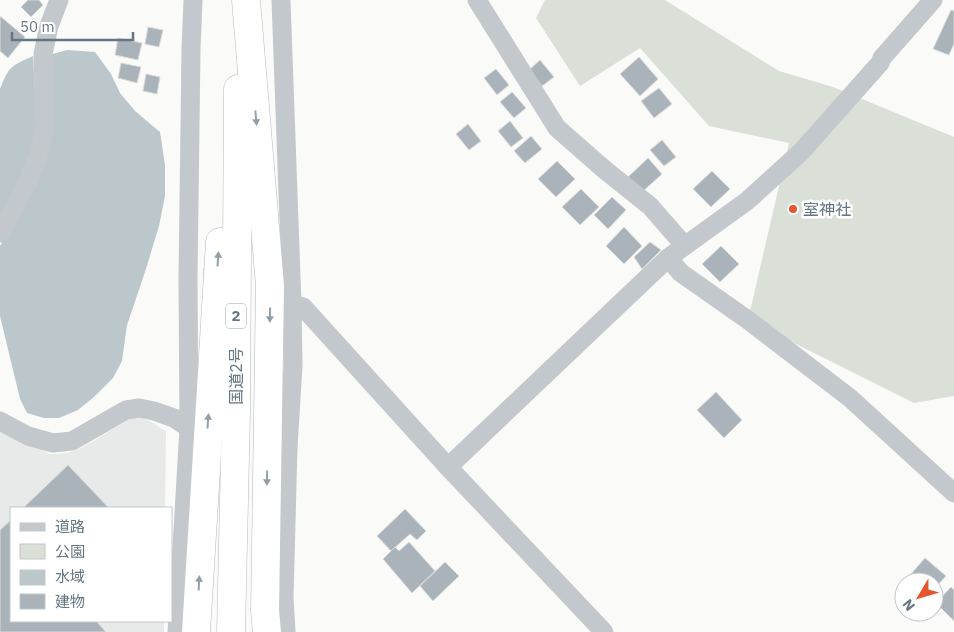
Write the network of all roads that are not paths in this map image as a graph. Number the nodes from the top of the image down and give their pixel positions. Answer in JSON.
{"nodes":[{"id":1,"x":59,"y":0,"type":"edge"},
{"id":2,"x":193,"y":0,"type":"edge"},
{"id":3,"x":238,"y":0,"type":"edge"},
{"id":4,"x":246,"y":0,"type":"edge"},
{"id":5,"x":281,"y":0,"type":"edge"},
{"id":6,"x":477,"y":0,"type":"edge"},
{"id":7,"x":933,"y":0,"type":"edge"},
{"id":8,"x":238,"y":119,"type":"junction"},
{"id":9,"x":0,"y":233,"type":"edge"},
{"id":10,"x":684,"y":245,"type":"junction"},
{"id":11,"x":668,"y":258,"type":"junction"},
{"id":12,"x":292,"y":304,"type":"junction"},
{"id":13,"x":0,"y":421,"type":"edge"},
{"id":14,"x":189,"y":428,"type":"junction"},
{"id":15,"x":448,"y":468,"type":"junction"},
{"id":16,"x":954,"y":493,"type":"edge"},
{"id":17,"x":177,"y":632,"type":"edge"},
{"id":18,"x":196,"y":632,"type":"edge"},
{"id":19,"x":231,"y":632,"type":"edge"},
{"id":20,"x":267,"y":632,"type":"edge"},
{"id":21,"x":286,"y":632,"type":"edge"},
{"id":22,"x":604,"y":632,"type":"edge"}],
"edges":[{"from":1,"to":9,"type":"street"},
{"from":2,"to":14,"type":"street"},
{"from":3,"to":8,"type":"highway","name":"国道2号","number":"2"},
{"from":4,"to":20,"type":"highway","one_way":true},
{"from":5,"to":12,"type":"street"},
{"from":6,"to":10,"type":"street"},
{"from":7,"to":10,"type":"street"},
{"from":18,"to":8,"type":"highway","one_way":true},
{"from":8,"to":19,"type":"highway","name":"国道2号","number":"2"},
{"from":10,"to":11,"type":"street"},
{"from":11,"to":15,"type":"street"},
{"from":11,"to":16,"type":"street"},
{"from":12,"to":15,"type":"street"},
{"from":12,"to":21,"type":"street"},
{"from":13,"to":14,"type":"street"},
{"from":14,"to":17,"type":"street"},
{"from":15,"to":22,"type":"street"}]}
